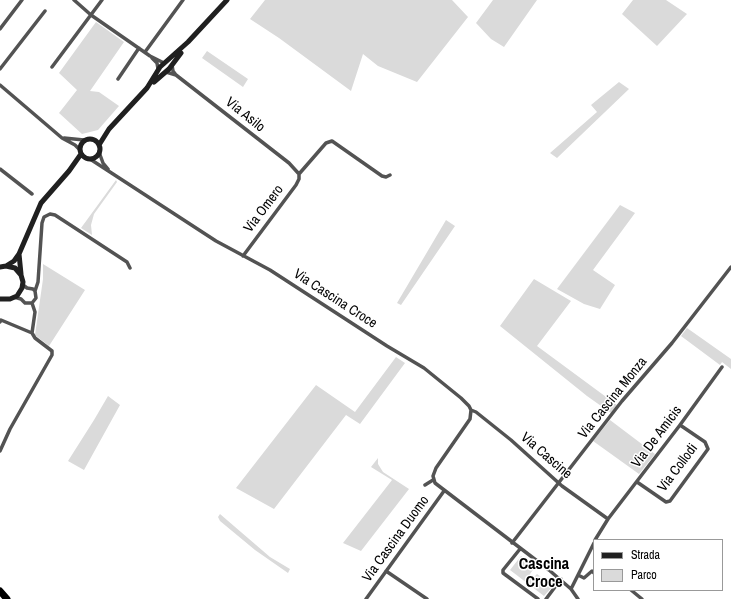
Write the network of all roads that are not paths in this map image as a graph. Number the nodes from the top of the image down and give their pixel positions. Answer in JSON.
{"nodes":[{"id":1,"x":22,"y":0,"type":"edge"},
{"id":2,"x":74,"y":0,"type":"edge"},
{"id":3,"x":102,"y":0,"type":"edge"},
{"id":4,"x":183,"y":0,"type":"edge"},
{"id":5,"x":228,"y":0,"type":"edge"},
{"id":6,"x":45,"y":11,"type":"dead end"},
{"id":7,"x":91,"y":15,"type":"junction"},
{"id":8,"x":0,"y":29,"type":"edge"},
{"id":9,"x":188,"y":42,"type":"junction"},
{"id":10,"x":139,"y":48,"type":"junction"},
{"id":11,"x":145,"y":52,"type":"junction"},
{"id":12,"x":150,"y":56,"type":"junction"},
{"id":13,"x":164,"y":63,"type":"junction"},
{"id":14,"x":172,"y":65,"type":"junction"},
{"id":15,"x":52,"y":67,"type":"dead end"},
{"id":16,"x":0,"y":69,"type":"edge"},
{"id":17,"x":158,"y":69,"type":"junction"},
{"id":18,"x":166,"y":72,"type":"junction"},
{"id":19,"x":176,"y":75,"type":"junction"},
{"id":20,"x":118,"y":79,"type":"dead end"},
{"id":21,"x":0,"y":85,"type":"edge"},
{"id":22,"x":146,"y":88,"type":"junction"},
{"id":23,"x":109,"y":129,"type":"junction"},
{"id":24,"x":62,"y":138,"type":"junction"},
{"id":25,"x":84,"y":140,"type":"junction"},
{"id":26,"x":93,"y":140,"type":"junction"},
{"id":27,"x":99,"y":145,"type":"junction"},
{"id":28,"x":81,"y":152,"type":"junction"},
{"id":29,"x":99,"y":152,"type":"junction"},
{"id":30,"x":89,"y":158,"type":"junction"},
{"id":31,"x":0,"y":169,"type":"edge"},
{"id":32,"x":69,"y":171,"type":"junction"},
{"id":33,"x":110,"y":171,"type":"junction"},
{"id":34,"x":299,"y":174,"type":"junction"},
{"id":35,"x":390,"y":175,"type":"dead end"},
{"id":36,"x":32,"y":194,"type":"dead end"},
{"id":37,"x":19,"y":254,"type":"junction"},
{"id":38,"x":243,"y":256,"type":"junction"},
{"id":39,"x":6,"y":266,"type":"junction"},
{"id":40,"x":0,"y":267,"type":"edge"},
{"id":41,"x":130,"y":268,"type":"dead end"},
{"id":42,"x":731,"y":268,"type":"edge"},
{"id":43,"x":21,"y":275,"type":"junction"},
{"id":44,"x":22,"y":285,"type":"junction"},
{"id":45,"x":33,"y":290,"type":"junction"},
{"id":46,"x":14,"y":297,"type":"junction"},
{"id":47,"x":0,"y":298,"type":"edge"},
{"id":48,"x":6,"y":300,"type":"junction"},
{"id":49,"x":32,"y":303,"type":"junction"},
{"id":50,"x":0,"y":304,"type":"edge"},
{"id":51,"x":0,"y":322,"type":"edge"},
{"id":52,"x":32,"y":333,"type":"junction"},
{"id":53,"x":722,"y":367,"type":"dead end"},
{"id":54,"x":471,"y":410,"type":"junction"},
{"id":55,"x":680,"y":425,"type":"junction"},
{"id":56,"x":0,"y":451,"type":"edge"},
{"id":57,"x":433,"y":480,"type":"junction"},
{"id":58,"x":559,"y":482,"type":"junction"},
{"id":59,"x":637,"y":482,"type":"junction"},
{"id":60,"x":425,"y":485,"type":"dead end"},
{"id":61,"x":444,"y":491,"type":"junction"},
{"id":62,"x":608,"y":519,"type":"junction"},
{"id":63,"x":597,"y":539,"type":"edge"},
{"id":64,"x":512,"y":542,"type":"junction"},
{"id":65,"x":593,"y":545,"type":"edge"},
{"id":66,"x":520,"y":549,"type":"junction"},
{"id":67,"x":386,"y":571,"type":"junction"},
{"id":68,"x":593,"y":572,"type":"edge"},
{"id":69,"x":578,"y":575,"type":"junction"},
{"id":70,"x":561,"y":579,"type":"junction"},
{"id":71,"x":571,"y":589,"type":"junction"},
{"id":72,"x":0,"y":591,"type":"edge"},
{"id":73,"x":633,"y":591,"type":"edge"},
{"id":74,"x":577,"y":598,"type":"edge"},
{"id":75,"x":7,"y":599,"type":"edge"},
{"id":76,"x":366,"y":599,"type":"edge"},
{"id":77,"x":427,"y":599,"type":"edge"},
{"id":78,"x":538,"y":599,"type":"edge"},
{"id":79,"x":546,"y":599,"type":"edge"},
{"id":80,"x":642,"y":599,"type":"edge"}],
"edges":[{"from":1,"to":8,"type":"street"},
{"from":2,"to":7,"type":"street"},
{"from":3,"to":7,"type":"street"},
{"from":4,"to":11,"type":"street"},
{"from":5,"to":9,"type":"street"},
{"from":6,"to":16,"type":"street"},
{"from":7,"to":10,"type":"street"},
{"from":7,"to":15,"type":"street"},
{"from":9,"to":13,"type":"street"},
{"from":9,"to":14,"type":"street"},
{"from":10,"to":11,"type":"street"},
{"from":10,"to":20,"type":"street"},
{"from":11,"to":12,"type":"street"},
{"from":12,"to":13,"type":"street"},
{"from":12,"to":17,"type":"street"},
{"from":13,"to":17,"type":"street"},
{"from":14,"to":18,"type":"street"},
{"from":14,"to":19,"type":"street"},
{"from":17,"to":22,"type":"street"},
{"from":18,"to":19,"type":"street","name":"Via Asilo"},
{"from":18,"to":22,"type":"street"},
{"from":19,"to":34,"type":"street","name":"Via Asilo"},
{"from":21,"to":24,"type":"street"},
{"from":22,"to":23,"type":"street"},
{"from":23,"to":26,"type":"street"},
{"from":23,"to":27,"type":"street"},
{"from":24,"to":25,"type":"street"},
{"from":24,"to":28,"type":"street"},
{"from":25,"to":26,"type":"street"},
{"from":25,"to":28,"type":"street"},
{"from":26,"to":27,"type":"street"},
{"from":27,"to":29,"type":"street"},
{"from":28,"to":30,"type":"street"},
{"from":28,"to":32,"type":"street"},
{"from":29,"to":30,"type":"street"},
{"from":29,"to":33,"type":"street","name":"Via Cascina Croce"},
{"from":30,"to":32,"type":"street"},
{"from":30,"to":33,"type":"street","name":"Via Cascina Croce"},
{"from":31,"to":36,"type":"street"},
{"from":32,"to":37,"type":"street"},
{"from":33,"to":38,"type":"street","name":"Via Cascina Croce"},
{"from":34,"to":35,"type":"street","name":"Via Omero"},
{"from":34,"to":38,"type":"street","name":"Via Omero"},
{"from":37,"to":39,"type":"street"},
{"from":37,"to":43,"type":"street"},
{"from":38,"to":54,"type":"street","name":"Via Cascina Croce"},
{"from":39,"to":40,"type":"street"},
{"from":39,"to":43,"type":"street"},
{"from":41,"to":45,"type":"street"},
{"from":42,"to":58,"type":"street","name":"Via Cascina Monza"},
{"from":43,"to":44,"type":"street"},
{"from":44,"to":45,"type":"street"},
{"from":44,"to":46,"type":"street"},
{"from":45,"to":49,"type":"street"},
{"from":46,"to":48,"type":"street"},
{"from":46,"to":49,"type":"street"},
{"from":47,"to":48,"type":"street"},
{"from":48,"to":50,"type":"street"},
{"from":49,"to":52,"type":"street"},
{"from":51,"to":52,"type":"street"},
{"from":52,"to":56,"type":"street"},
{"from":53,"to":55,"type":"street","name":"Via De Amicis"},
{"from":54,"to":57,"type":"street"},
{"from":54,"to":58,"type":"street","name":"Via Cascine"},
{"from":55,"to":59,"type":"street","name":"Via De Amicis"},
{"from":55,"to":59,"type":"street","name":"Via Collodi"},
{"from":57,"to":60,"type":"street"},
{"from":57,"to":61,"type":"street"},
{"from":58,"to":62,"type":"street","name":"Via Cascine"},
{"from":58,"to":64,"type":"street","name":"Via Cascina Monza"},
{"from":59,"to":62,"type":"street","name":"Via De Amicis"},
{"from":61,"to":64,"type":"street"},
{"from":61,"to":67,"type":"street","name":"Via Cascina Duomo"},
{"from":62,"to":63,"type":"street","name":"Via De Amicis"},
{"from":64,"to":66,"type":"street"},
{"from":65,"to":69,"type":"street"},
{"from":66,"to":70,"type":"street"},
{"from":66,"to":78,"type":"street"},
{"from":67,"to":76,"type":"street","name":"Via Cascina Duomo"},
{"from":67,"to":77,"type":"street"},
{"from":68,"to":69,"type":"street"},
{"from":69,"to":71,"type":"street"},
{"from":70,"to":71,"type":"street"},
{"from":70,"to":79,"type":"street"},
{"from":71,"to":74,"type":"street"},
{"from":72,"to":75,"type":"highway"},
{"from":73,"to":80,"type":"street"}]}
